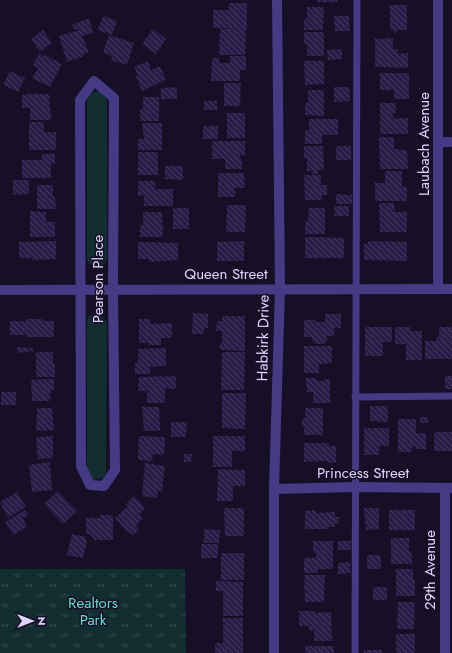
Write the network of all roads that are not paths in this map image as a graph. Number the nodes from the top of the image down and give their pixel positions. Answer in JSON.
{"nodes":[{"id":1,"x":277,"y":0,"type":"edge"},
{"id":2,"x":357,"y":0,"type":"edge"},
{"id":3,"x":438,"y":0,"type":"edge"},
{"id":4,"x":439,"y":142,"type":"junction"},
{"id":5,"x":452,"y":142,"type":"edge"},
{"id":6,"x":280,"y":289,"type":"junction"},
{"id":7,"x":356,"y":289,"type":"junction"},
{"id":8,"x":438,"y":289,"type":"junction"},
{"id":9,"x":452,"y":289,"type":"edge"},
{"id":10,"x":0,"y":290,"type":"edge"},
{"id":11,"x":81,"y":290,"type":"junction"},
{"id":12,"x":113,"y":290,"type":"junction"},
{"id":13,"x":452,"y":396,"type":"edge"},
{"id":14,"x":355,"y":397,"type":"junction"},
{"id":15,"x":355,"y":487,"type":"junction"},
{"id":16,"x":448,"y":488,"type":"edge"},
{"id":17,"x":274,"y":489,"type":"junction"},
{"id":18,"x":274,"y":653,"type":"edge"},
{"id":19,"x":355,"y":653,"type":"edge"},
{"id":20,"x":445,"y":653,"type":"edge"}],
"edges":[{"from":1,"to":6,"type":"street","name":"Habkirk Drive"},
{"from":2,"to":7,"type":"lane"},
{"from":3,"to":4,"type":"street","name":"Laubach Avenue"},
{"from":4,"to":5,"type":"street"},
{"from":4,"to":8,"type":"street","name":"Laubach Avenue"},
{"from":6,"to":7,"type":"street","name":"Queen Street"},
{"from":6,"to":12,"type":"street","name":"Queen Street"},
{"from":6,"to":17,"type":"street","name":"Habkirk Drive"},
{"from":7,"to":8,"type":"street","name":"Queen Street"},
{"from":7,"to":14,"type":"lane"},
{"from":8,"to":9,"type":"street","name":"Queen Street"},
{"from":10,"to":11,"type":"street","name":"Queen Street"},
{"from":11,"to":12,"type":"street","name":"Queen Street"},
{"from":11,"to":12,"type":"street","name":"Pearson Place"},
{"from":11,"to":12,"type":"street","name":"Pearson Place"},
{"from":13,"to":14,"type":"lane"},
{"from":14,"to":15,"type":"lane"},
{"from":15,"to":16,"type":"street","name":"Princess Street"},
{"from":15,"to":17,"type":"street","name":"Princess Street"},
{"from":15,"to":19,"type":"lane"},
{"from":16,"to":20,"type":"street","name":"29th Avenue"},
{"from":17,"to":18,"type":"street","name":"Habkirk Drive"}]}
